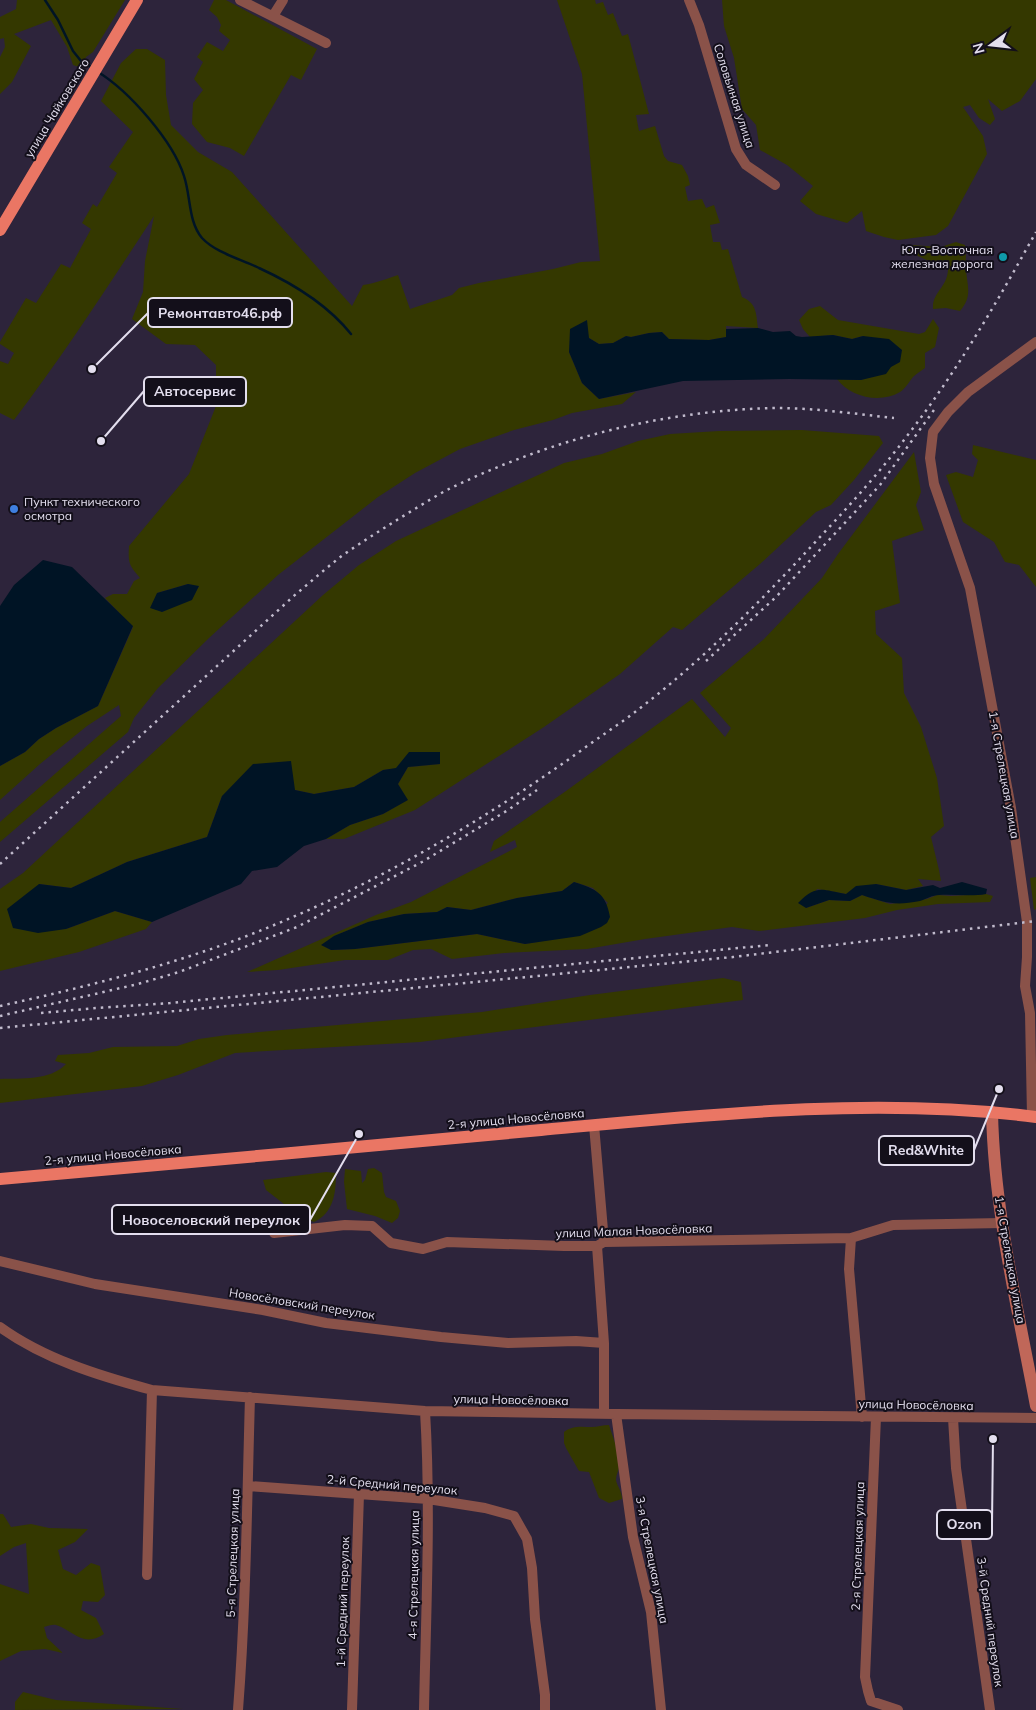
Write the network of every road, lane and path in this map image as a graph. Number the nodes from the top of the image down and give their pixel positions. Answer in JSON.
{"nodes":[{"id":1,"x":137,"y":0,"type":"edge"},
{"id":2,"x":240,"y":0,"type":"edge"},
{"id":3,"x":283,"y":0,"type":"edge"},
{"id":4,"x":689,"y":0,"type":"edge"},
{"id":5,"x":273,"y":16,"type":"junction"},
{"id":6,"x":326,"y":43,"type":"dead end"},
{"id":7,"x":775,"y":185,"type":"dead end"},
{"id":8,"x":0,"y":230,"type":"edge"},
{"id":9,"x":1036,"y":342,"type":"edge"},
{"id":10,"x":992,"y":1112,"type":"junction"},
{"id":11,"x":1034,"y":1116,"type":"edge"},
{"id":12,"x":594,"y":1125,"type":"junction"},
{"id":13,"x":0,"y":1179,"type":"edge"},
{"id":14,"x":1002,"y":1223,"type":"junction"},
{"id":15,"x":274,"y":1233,"type":"dead end"},
{"id":16,"x":851,"y":1238,"type":"junction"},
{"id":17,"x":600,"y":1244,"type":"junction"},
{"id":18,"x":0,"y":1260,"type":"edge"},
{"id":19,"x":0,"y":1327,"type":"edge"},
{"id":20,"x":604,"y":1343,"type":"junction"},
{"id":21,"x":152,"y":1390,"type":"junction"},
{"id":22,"x":250,"y":1397,"type":"junction"},
{"id":23,"x":1036,"y":1406,"type":"edge"},
{"id":24,"x":425,"y":1411,"type":"junction"},
{"id":25,"x":604,"y":1414,"type":"junction"},
{"id":26,"x":616,"y":1414,"type":"junction"},
{"id":27,"x":862,"y":1417,"type":"junction"},
{"id":28,"x":876,"y":1417,"type":"junction"},
{"id":29,"x":953,"y":1418,"type":"junction"},
{"id":30,"x":1036,"y":1418,"type":"edge"},
{"id":31,"x":249,"y":1486,"type":"junction"},
{"id":32,"x":359,"y":1494,"type":"junction"},
{"id":33,"x":428,"y":1499,"type":"junction"},
{"id":34,"x":147,"y":1575,"type":"dead end"},
{"id":35,"x":238,"y":1710,"type":"edge"},
{"id":36,"x":352,"y":1710,"type":"edge"},
{"id":37,"x":424,"y":1710,"type":"edge"},
{"id":38,"x":545,"y":1710,"type":"edge"},
{"id":39,"x":661,"y":1710,"type":"edge"},
{"id":40,"x":898,"y":1710,"type":"edge"},
{"id":41,"x":990,"y":1710,"type":"edge"}],
"edges":[{"from":1,"to":8,"type":"main road","name":"улица Чайковского"},
{"from":2,"to":5,"type":"street"},
{"from":3,"to":5,"type":"street"},
{"from":4,"to":7,"type":"street","name":"Соловьиная улица"},
{"from":5,"to":6,"type":"street"},
{"from":9,"to":11,"type":"street","name":"1-я Стрелецкая улица"},
{"from":10,"to":11,"type":"main road","name":"2-я улица Новосёловка"},
{"from":10,"to":12,"type":"main road","name":"2-я улица Новосёловка"},
{"from":10,"to":14,"type":"street","name":"1-я Стрелецкая улица"},
{"from":12,"to":13,"type":"main road","name":"2-я улица Новосёловка"},
{"from":12,"to":17,"type":"street"},
{"from":14,"to":16,"type":"street","name":"улица Малая Новосёловка"},
{"from":14,"to":23,"type":"street","name":"1-я Стрелецкая улица"},
{"from":15,"to":17,"type":"street","name":"улица Малая Новосёловка"},
{"from":16,"to":17,"type":"street","name":"улица Малая Новосёловка"},
{"from":16,"to":27,"type":"street"},
{"from":17,"to":20,"type":"street"},
{"from":18,"to":20,"type":"street","name":"Новосёловский переулок"},
{"from":19,"to":21,"type":"street","name":"улица Новосёловка"},
{"from":20,"to":25,"type":"street"},
{"from":21,"to":22,"type":"street","name":"улица Новосёловка"},
{"from":21,"to":34,"type":"street"},
{"from":22,"to":24,"type":"street","name":"улица Новосёловка"},
{"from":22,"to":31,"type":"street","name":"5-я Стрелецкая улица"},
{"from":24,"to":25,"type":"street","name":"улица Новосёловка"},
{"from":24,"to":33,"type":"street","name":"4-я Стрелецкая улица"},
{"from":25,"to":26,"type":"street","name":"улица Новосёловка"},
{"from":26,"to":27,"type":"street","name":"улица Новосёловка"},
{"from":26,"to":39,"type":"street","name":"3-я Стрелецкая улица"},
{"from":27,"to":28,"type":"street","name":"улица Новосёловка"},
{"from":28,"to":29,"type":"street","name":"улица Новосёловка"},
{"from":28,"to":40,"type":"street","name":"2-я Стрелецкая улица"},
{"from":29,"to":30,"type":"street","name":"улица Новосёловка"},
{"from":29,"to":41,"type":"street","name":"3-й Средний переулок"},
{"from":31,"to":32,"type":"street","name":"2-й Средний переулок"},
{"from":31,"to":35,"type":"street","name":"5-я Стрелецкая улица"},
{"from":32,"to":33,"type":"street","name":"2-й Средний переулок"},
{"from":32,"to":36,"type":"street","name":"1-й Средний переулок"},
{"from":33,"to":37,"type":"street","name":"4-я Стрелецкая улица"},
{"from":33,"to":38,"type":"street","name":"2-й Средний переулок"}]}
